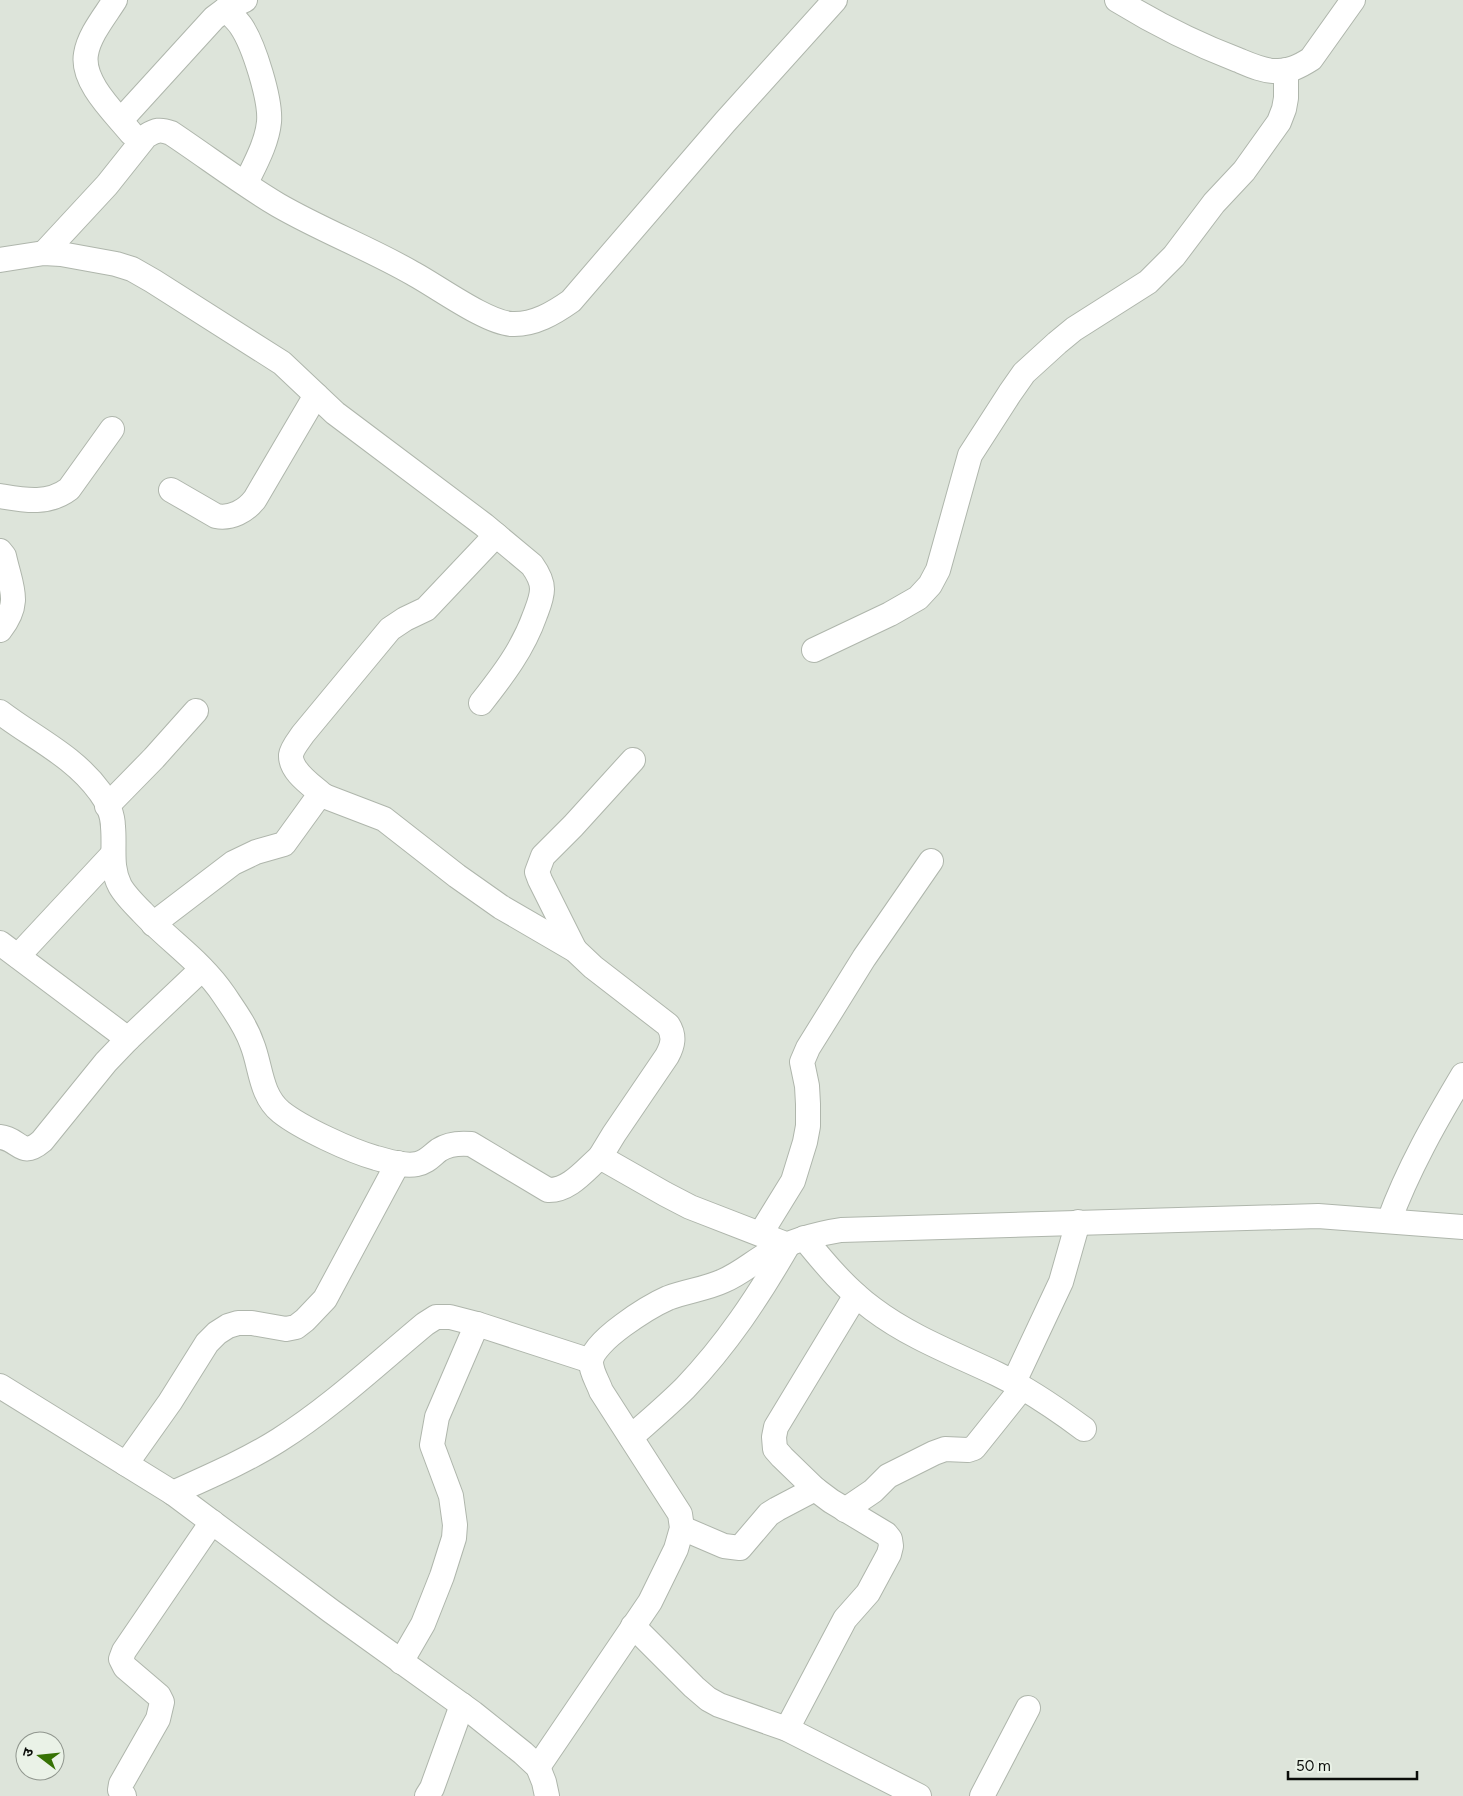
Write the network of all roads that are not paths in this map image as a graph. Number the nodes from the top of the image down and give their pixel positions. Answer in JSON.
{"nodes":[{"id":1,"x":115,"y":0,"type":"edge"},
{"id":2,"x":835,"y":0,"type":"edge"},
{"id":3,"x":1117,"y":0,"type":"edge"},
{"id":4,"x":1353,"y":0,"type":"edge"},
{"id":5,"x":236,"y":4,"type":"edge"},
{"id":6,"x":1286,"y":70,"type":"junction"},
{"id":7,"x":121,"y":120,"type":"junction"},
{"id":8,"x":140,"y":144,"type":"junction"},
{"id":9,"x":246,"y":183,"type":"junction"},
{"id":10,"x":44,"y":253,"type":"junction"},
{"id":11,"x":0,"y":260,"type":"edge"},
{"id":12,"x":316,"y":395,"type":"junction"},
{"id":13,"x":112,"y":429,"type":"dead end"},
{"id":14,"x":171,"y":490,"type":"dead end"},
{"id":15,"x":0,"y":496,"type":"edge"},
{"id":16,"x":496,"y":535,"type":"junction"},
{"id":17,"x":0,"y":551,"type":"edge"},
{"id":18,"x":0,"y":630,"type":"edge"},
{"id":19,"x":814,"y":650,"type":"dead end"},
{"id":20,"x":481,"y":703,"type":"dead end"},
{"id":21,"x":196,"y":711,"type":"dead end"},
{"id":22,"x":0,"y":712,"type":"edge"},
{"id":23,"x":633,"y":760,"type":"dead end"},
{"id":24,"x":324,"y":796,"type":"junction"},
{"id":25,"x":107,"y":806,"type":"junction"},
{"id":26,"x":113,"y":854,"type":"junction"},
{"id":27,"x":930,"y":861,"type":"dead end"},
{"id":28,"x":153,"y":924,"type":"junction"},
{"id":29,"x":9,"y":949,"type":"edge"},
{"id":30,"x":575,"y":950,"type":"junction"},
{"id":31,"x":202,"y":969,"type":"junction"},
{"id":32,"x":128,"y":1039,"type":"junction"},
{"id":33,"x":1463,"y":1075,"type":"edge"},
{"id":34,"x":0,"y":1137,"type":"edge"},
{"id":35,"x":600,"y":1157,"type":"junction"},
{"id":36,"x":398,"y":1163,"type":"junction"},
{"id":37,"x":1389,"y":1221,"type":"junction"},
{"id":38,"x":1078,"y":1222,"type":"junction"},
{"id":39,"x":1463,"y":1227,"type":"edge"},
{"id":40,"x":762,"y":1233,"type":"junction"},
{"id":41,"x":796,"y":1241,"type":"junction"},
{"id":42,"x":856,"y":1295,"type":"junction"},
{"id":43,"x":477,"y":1324,"type":"junction"},
{"id":44,"x":591,"y":1361,"type":"junction"},
{"id":45,"x":1018,"y":1385,"type":"junction"},
{"id":46,"x":0,"y":1386,"type":"edge"},
{"id":47,"x":1084,"y":1429,"type":"dead end"},
{"id":48,"x":630,"y":1437,"type":"junction"},
{"id":49,"x":126,"y":1464,"type":"junction"},
{"id":50,"x":815,"y":1489,"type":"junction"},
{"id":51,"x":173,"y":1493,"type":"junction"},
{"id":52,"x":845,"y":1510,"type":"junction"},
{"id":53,"x":212,"y":1522,"type":"junction"},
{"id":54,"x":682,"y":1528,"type":"junction"},
{"id":55,"x":633,"y":1626,"type":"junction"},
{"id":56,"x":401,"y":1662,"type":"junction"},
{"id":57,"x":462,"y":1705,"type":"junction"},
{"id":58,"x":1028,"y":1708,"type":"dead end"},
{"id":59,"x":788,"y":1729,"type":"junction"},
{"id":60,"x":538,"y":1767,"type":"junction"},
{"id":61,"x":124,"y":1796,"type":"edge"},
{"id":62,"x":427,"y":1796,"type":"edge"},
{"id":63,"x":547,"y":1796,"type":"edge"},
{"id":64,"x":919,"y":1796,"type":"edge"},
{"id":65,"x":982,"y":1796,"type":"edge"}],
"edges":[{"from":1,"to":7,"type":"street"},
{"from":2,"to":9,"type":"street"},
{"from":3,"to":6,"type":"street"},
{"from":4,"to":6,"type":"street"},
{"from":5,"to":7,"type":"street"},
{"from":5,"to":9,"type":"street"},
{"from":6,"to":19,"type":"street"},
{"from":7,"to":8,"type":"street"},
{"from":8,"to":9,"type":"street"},
{"from":8,"to":10,"type":"street"},
{"from":10,"to":11,"type":"street"},
{"from":10,"to":12,"type":"street"},
{"from":12,"to":14,"type":"street"},
{"from":12,"to":16,"type":"street"},
{"from":13,"to":15,"type":"street"},
{"from":16,"to":20,"type":"street"},
{"from":16,"to":24,"type":"street"},
{"from":17,"to":18,"type":"street"},
{"from":21,"to":25,"type":"street"},
{"from":22,"to":25,"type":"street"},
{"from":23,"to":30,"type":"street"},
{"from":24,"to":28,"type":"street"},
{"from":24,"to":30,"type":"street"},
{"from":25,"to":26,"type":"street"},
{"from":26,"to":28,"type":"street"},
{"from":26,"to":29,"type":"street"},
{"from":27,"to":40,"type":"street"},
{"from":28,"to":31,"type":"street"},
{"from":29,"to":32,"type":"street"},
{"from":30,"to":35,"type":"street"},
{"from":31,"to":32,"type":"street"},
{"from":31,"to":36,"type":"street"},
{"from":32,"to":34,"type":"street"},
{"from":33,"to":37,"type":"street"},
{"from":35,"to":36,"type":"street"},
{"from":35,"to":40,"type":"street"},
{"from":36,"to":49,"type":"street"},
{"from":37,"to":38,"type":"street"},
{"from":37,"to":39,"type":"street"},
{"from":38,"to":41,"type":"street"},
{"from":38,"to":45,"type":"street"},
{"from":40,"to":41,"type":"street"},
{"from":41,"to":42,"type":"street"},
{"from":41,"to":44,"type":"street"},
{"from":41,"to":48,"type":"street"},
{"from":42,"to":45,"type":"street"},
{"from":42,"to":50,"type":"street"},
{"from":43,"to":44,"type":"street"},
{"from":43,"to":51,"type":"street"},
{"from":43,"to":56,"type":"street"},
{"from":44,"to":48,"type":"street"},
{"from":45,"to":47,"type":"street"},
{"from":45,"to":52,"type":"street"},
{"from":46,"to":49,"type":"street"},
{"from":48,"to":54,"type":"street"},
{"from":49,"to":51,"type":"street"},
{"from":50,"to":52,"type":"street"},
{"from":50,"to":54,"type":"street"},
{"from":51,"to":53,"type":"street"},
{"from":52,"to":59,"type":"street"},
{"from":53,"to":56,"type":"street"},
{"from":53,"to":61,"type":"street"},
{"from":54,"to":55,"type":"street"},
{"from":55,"to":59,"type":"street"},
{"from":55,"to":60,"type":"street"},
{"from":56,"to":57,"type":"street"},
{"from":57,"to":60,"type":"street"},
{"from":57,"to":62,"type":"street"},
{"from":58,"to":65,"type":"street"},
{"from":59,"to":64,"type":"street"},
{"from":60,"to":63,"type":"street"}]}
